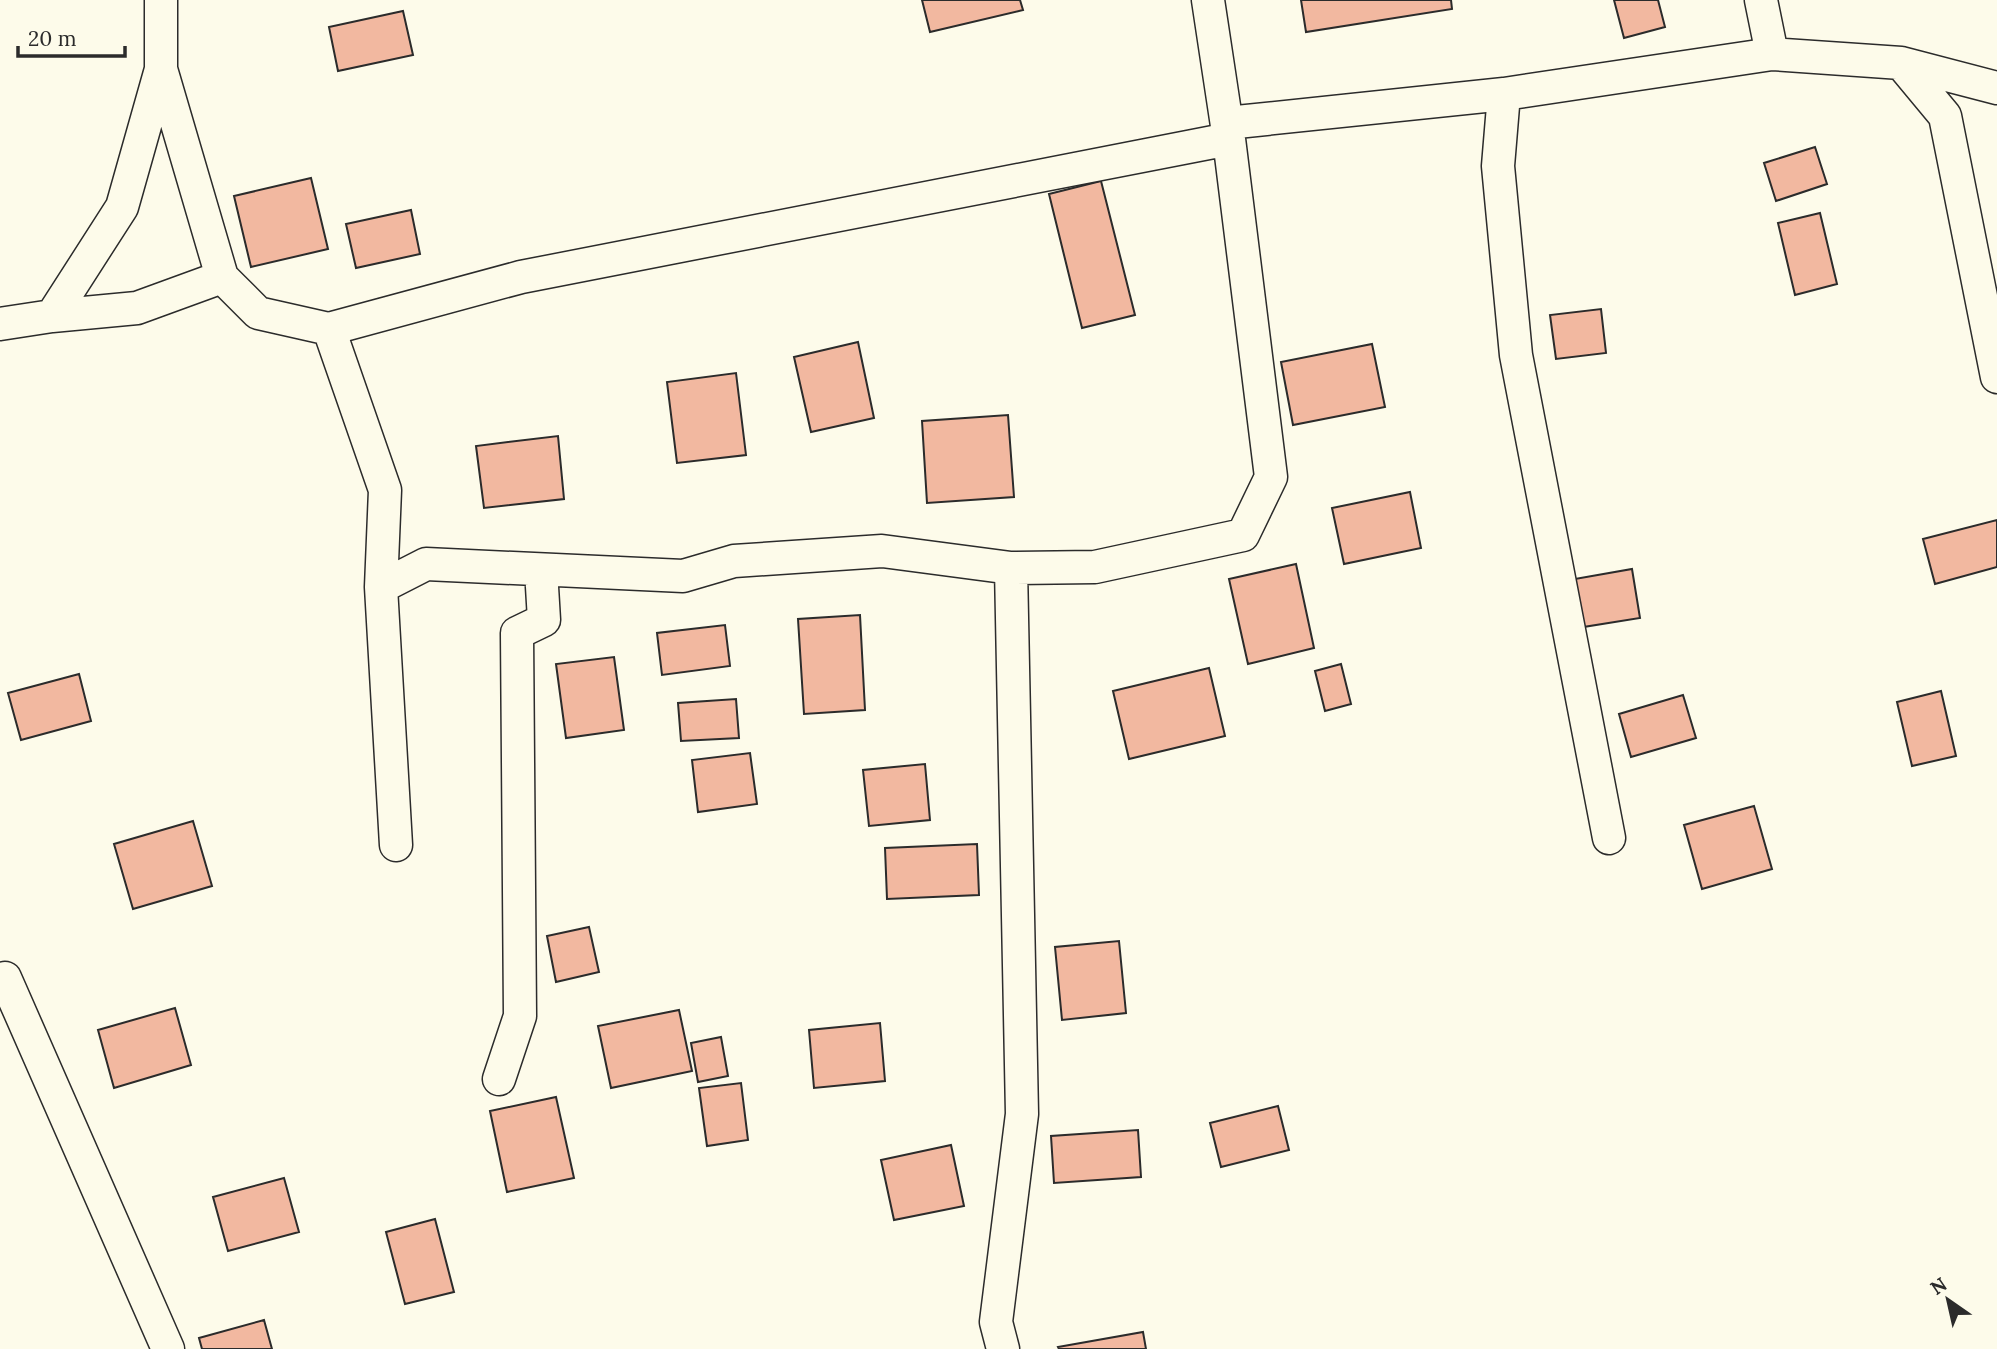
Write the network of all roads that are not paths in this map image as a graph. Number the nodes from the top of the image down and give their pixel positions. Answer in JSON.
{"nodes":[{"id":1,"x":161,"y":0,"type":"edge"},
{"id":2,"x":1208,"y":0,"type":"edge"},
{"id":3,"x":1761,"y":0,"type":"edge"},
{"id":4,"x":1772,"y":54,"type":"junction"},
{"id":5,"x":1901,"y":63,"type":"junction"},
{"id":6,"x":162,"y":69,"type":"junction"},
{"id":7,"x":1997,"y":88,"type":"edge"},
{"id":8,"x":1504,"y":94,"type":"junction"},
{"id":9,"x":1228,"y":131,"type":"junction"},
{"id":10,"x":222,"y":277,"type":"junction"},
{"id":11,"x":52,"y":316,"type":"junction"},
{"id":12,"x":0,"y":324,"type":"edge"},
{"id":13,"x":329,"y":329,"type":"junction"},
{"id":14,"x":1997,"y":377,"type":"edge"},
{"id":15,"x":1011,"y":568,"type":"junction"},
{"id":16,"x":541,"y":570,"type":"junction"},
{"id":17,"x":381,"y":587,"type":"junction"},
{"id":18,"x":1609,"y":838,"type":"dead end"},
{"id":19,"x":396,"y":845,"type":"dead end"},
{"id":20,"x":2,"y":973,"type":"edge"},
{"id":21,"x":499,"y":1079,"type":"dead end"},
{"id":22,"x":168,"y":1349,"type":"edge"},
{"id":23,"x":1003,"y":1349,"type":"edge"}],
"edges":[{"from":1,"to":6,"type":"street"},
{"from":2,"to":9,"type":"street"},
{"from":3,"to":4,"type":"street"},
{"from":4,"to":5,"type":"street"},
{"from":4,"to":8,"type":"street"},
{"from":5,"to":7,"type":"street"},
{"from":5,"to":14,"type":"street"},
{"from":6,"to":10,"type":"street"},
{"from":6,"to":11,"type":"street"},
{"from":8,"to":9,"type":"street"},
{"from":8,"to":18,"type":"street"},
{"from":9,"to":13,"type":"street"},
{"from":9,"to":15,"type":"street"},
{"from":10,"to":11,"type":"street"},
{"from":10,"to":13,"type":"street"},
{"from":11,"to":12,"type":"street"},
{"from":13,"to":17,"type":"street"},
{"from":15,"to":16,"type":"street"},
{"from":15,"to":23,"type":"street"},
{"from":16,"to":17,"type":"street"},
{"from":16,"to":21,"type":"street"},
{"from":17,"to":19,"type":"street"},
{"from":20,"to":22,"type":"street"}]}
